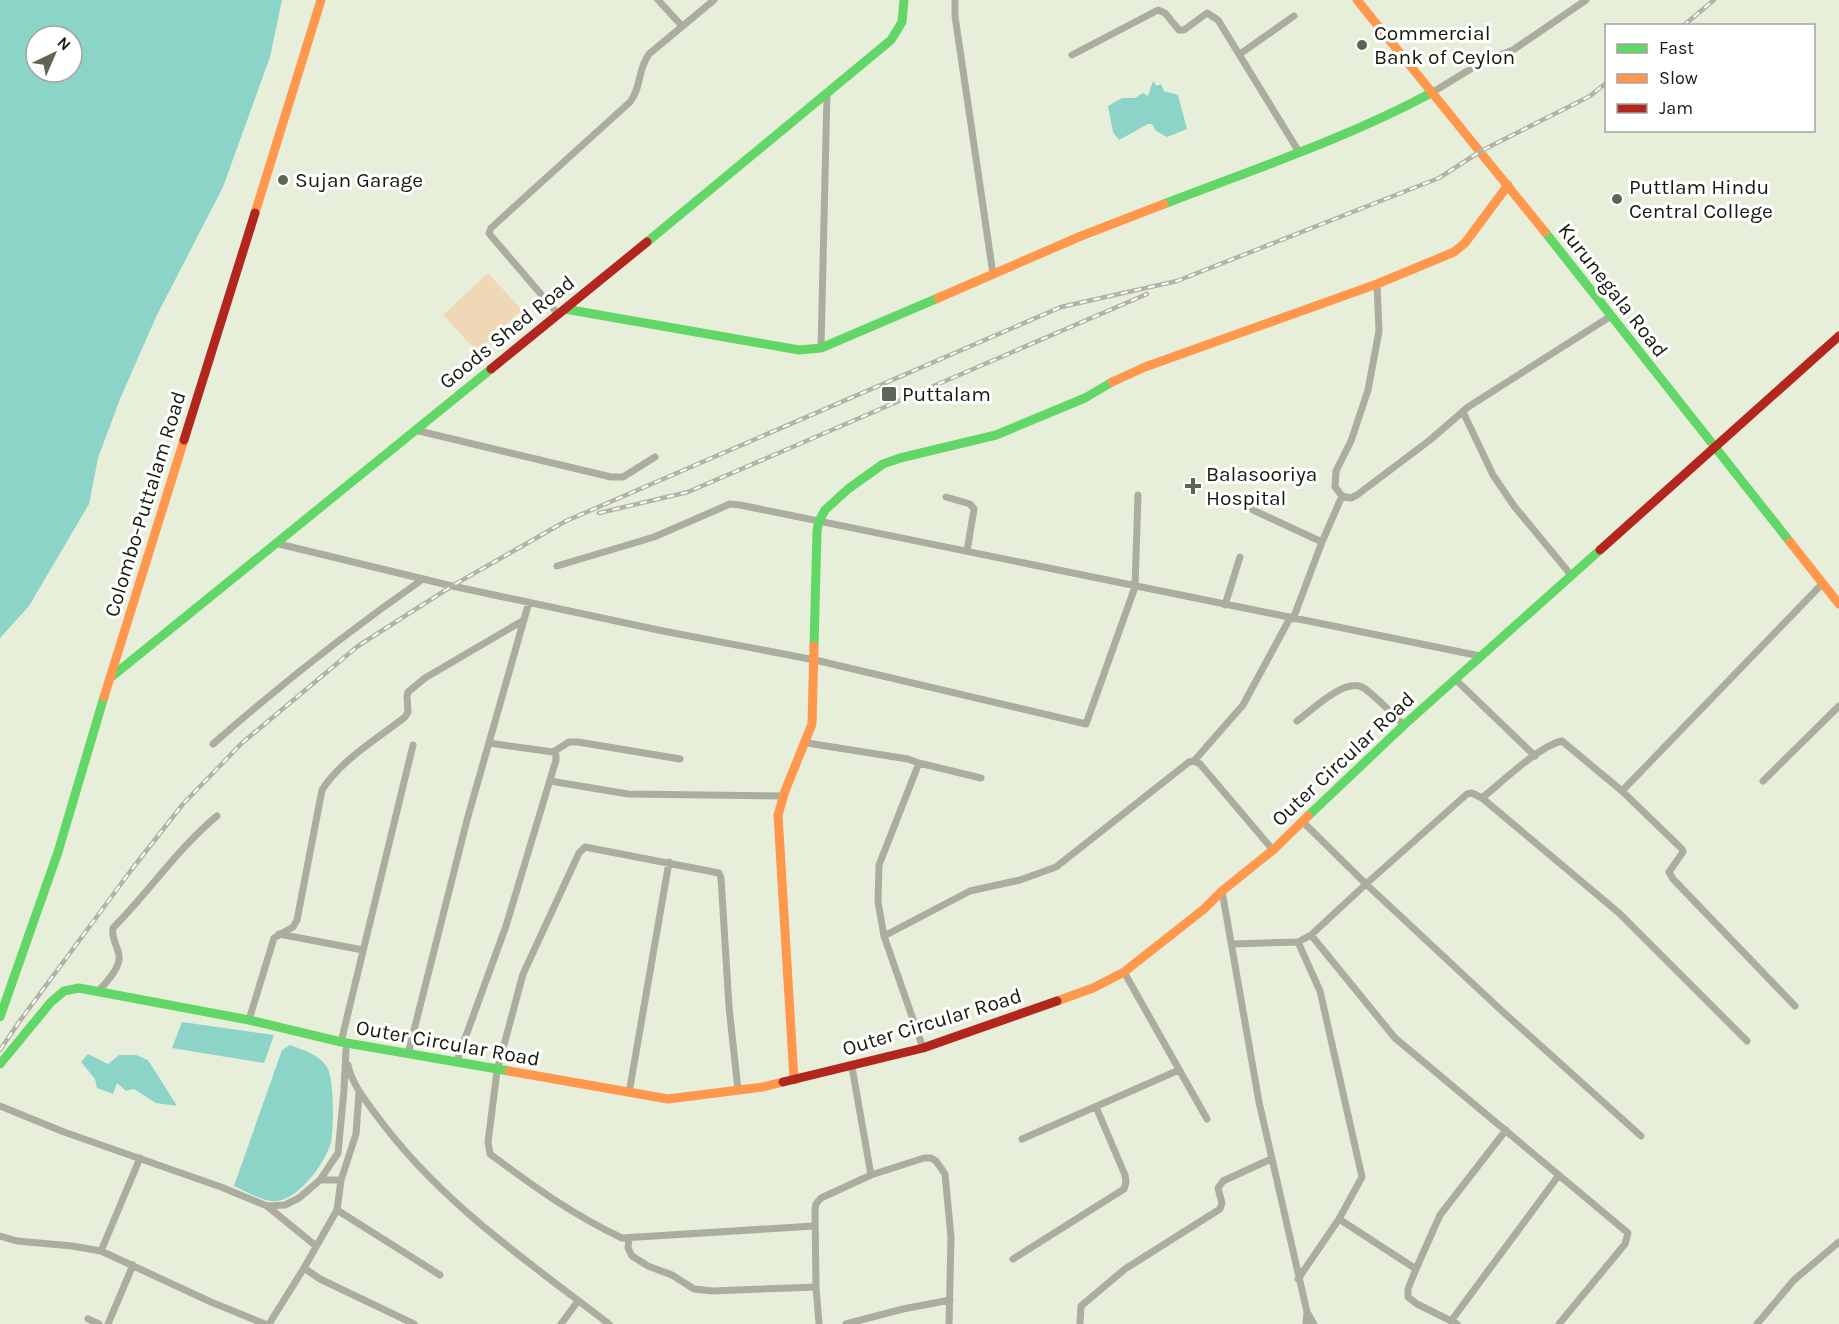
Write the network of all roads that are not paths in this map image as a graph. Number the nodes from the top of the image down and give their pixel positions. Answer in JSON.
{"nodes":[{"id":1,"x":321,"y":0,"type":"edge"},
{"id":2,"x":658,"y":0,"type":"edge"},
{"id":3,"x":714,"y":0,"type":"edge"},
{"id":4,"x":904,"y":0,"type":"edge"},
{"id":5,"x":955,"y":0,"type":"edge"},
{"id":6,"x":1357,"y":0,"type":"edge"},
{"id":7,"x":1586,"y":0,"type":"edge"},
{"id":8,"x":1294,"y":16,"type":"dead end"},
{"id":9,"x":682,"y":26,"type":"junction"},
{"id":10,"x":1072,"y":54,"type":"dead end"},
{"id":11,"x":1240,"y":54,"type":"junction"},
{"id":12,"x":1433,"y":92,"type":"junction"},
{"id":13,"x":827,"y":93,"type":"junction"},
{"id":14,"x":1299,"y":152,"type":"junction"},
{"id":15,"x":1508,"y":185,"type":"junction"},
{"id":16,"x":993,"y":274,"type":"junction"},
{"id":17,"x":1377,"y":284,"type":"junction"},
{"id":18,"x":562,"y":312,"type":"junction"},
{"id":19,"x":1611,"y":315,"type":"junction"},
{"id":20,"x":1839,"y":336,"type":"edge"},
{"id":21,"x":821,"y":348,"type":"junction"},
{"id":22,"x":1463,"y":412,"type":"junction"},
{"id":23,"x":415,"y":430,"type":"junction"},
{"id":24,"x":1715,"y":447,"type":"junction"},
{"id":25,"x":655,"y":458,"type":"dead end"},
{"id":26,"x":1138,"y":495,"type":"dead end"},
{"id":27,"x":1342,"y":496,"type":"junction"},
{"id":28,"x":946,"y":497,"type":"dead end"},
{"id":29,"x":1255,"y":498,"type":"dead end"},
{"id":30,"x":819,"y":521,"type":"junction"},
{"id":31,"x":1322,"y":542,"type":"junction"},
{"id":32,"x":274,"y":543,"type":"junction"},
{"id":33,"x":967,"y":551,"type":"junction"},
{"id":34,"x":1240,"y":557,"type":"dead end"},
{"id":35,"x":557,"y":566,"type":"dead end"},
{"id":36,"x":1571,"y":575,"type":"junction"},
{"id":37,"x":423,"y":579,"type":"junction"},
{"id":38,"x":1823,"y":583,"type":"junction"},
{"id":39,"x":1135,"y":587,"type":"junction"},
{"id":40,"x":529,"y":602,"type":"junction"},
{"id":41,"x":1226,"y":604,"type":"junction"},
{"id":42,"x":1839,"y":604,"type":"edge"},
{"id":43,"x":1291,"y":619,"type":"junction"},
{"id":44,"x":524,"y":620,"type":"junction"},
{"id":45,"x":1480,"y":656,"type":"junction"},
{"id":46,"x":815,"y":660,"type":"junction"},
{"id":47,"x":110,"y":678,"type":"junction"},
{"id":48,"x":1455,"y":679,"type":"junction"},
{"id":49,"x":1839,"y":706,"type":"edge"},
{"id":50,"x":1297,"y":721,"type":"dead end"},
{"id":51,"x":1404,"y":725,"type":"junction"},
{"id":52,"x":489,"y":743,"type":"junction"},
{"id":53,"x":213,"y":744,"type":"dead end"},
{"id":54,"x":807,"y":744,"type":"junction"},
{"id":55,"x":413,"y":745,"type":"dead end"},
{"id":56,"x":553,"y":752,"type":"junction"},
{"id":57,"x":1536,"y":756,"type":"junction"},
{"id":58,"x":680,"y":759,"type":"dead end"},
{"id":59,"x":1194,"y":761,"type":"junction"},
{"id":60,"x":919,"y":763,"type":"junction"},
{"id":61,"x":981,"y":778,"type":"dead end"},
{"id":62,"x":550,"y":781,"type":"junction"},
{"id":63,"x":1763,"y":781,"type":"dead end"},
{"id":64,"x":1622,"y":791,"type":"junction"},
{"id":65,"x":782,"y":796,"type":"junction"},
{"id":66,"x":1482,"y":798,"type":"junction"},
{"id":67,"x":217,"y":816,"type":"dead end"},
{"id":68,"x":1302,"y":821,"type":"junction"},
{"id":69,"x":1273,"y":850,"type":"junction"},
{"id":70,"x":669,"y":862,"type":"junction"},
{"id":71,"x":1366,"y":884,"type":"junction"},
{"id":72,"x":1222,"y":891,"type":"junction"},
{"id":73,"x":279,"y":934,"type":"junction"},
{"id":74,"x":1311,"y":935,"type":"junction"},
{"id":75,"x":884,"y":936,"type":"junction"},
{"id":76,"x":1298,"y":942,"type":"junction"},
{"id":77,"x":1233,"y":944,"type":"junction"},
{"id":78,"x":363,"y":951,"type":"junction"},
{"id":79,"x":1124,"y":972,"type":"junction"},
{"id":80,"x":99,"y":991,"type":"junction"},
{"id":81,"x":1795,"y":1006,"type":"dead end"},
{"id":82,"x":0,"y":1017,"type":"edge"},
{"id":83,"x":249,"y":1020,"type":"junction"},
{"id":84,"x":1747,"y":1041,"type":"dead end"},
{"id":85,"x":345,"y":1045,"type":"junction"},
{"id":86,"x":923,"y":1048,"type":"junction"},
{"id":87,"x":408,"y":1054,"type":"junction"},
{"id":88,"x":456,"y":1063,"type":"junction"},
{"id":89,"x":0,"y":1064,"type":"edge"},
{"id":90,"x":852,"y":1067,"type":"junction"},
{"id":91,"x":1179,"y":1070,"type":"junction"},
{"id":92,"x":497,"y":1071,"type":"junction"},
{"id":93,"x":794,"y":1080,"type":"junction"},
{"id":94,"x":738,"y":1090,"type":"junction"},
{"id":95,"x":359,"y":1092,"type":"junction"},
{"id":96,"x":629,"y":1093,"type":"junction"},
{"id":97,"x":0,"y":1106,"type":"edge"},
{"id":98,"x":1096,"y":1107,"type":"junction"},
{"id":99,"x":1207,"y":1119,"type":"dead end"},
{"id":100,"x":1506,"y":1130,"type":"junction"},
{"id":101,"x":1641,"y":1136,"type":"dead end"},
{"id":102,"x":1022,"y":1139,"type":"dead end"},
{"id":103,"x":140,"y":1158,"type":"junction"},
{"id":104,"x":1271,"y":1159,"type":"junction"},
{"id":105,"x":871,"y":1175,"type":"junction"},
{"id":106,"x":1559,"y":1175,"type":"junction"},
{"id":107,"x":320,"y":1180,"type":"junction"},
{"id":108,"x":341,"y":1180,"type":"junction"},
{"id":109,"x":267,"y":1206,"type":"junction"},
{"id":110,"x":337,"y":1210,"type":"junction"},
{"id":111,"x":1339,"y":1219,"type":"junction"},
{"id":112,"x":814,"y":1226,"type":"junction"},
{"id":113,"x":0,"y":1236,"type":"edge"},
{"id":114,"x":629,"y":1238,"type":"junction"},
{"id":115,"x":1839,"y":1242,"type":"edge"},
{"id":116,"x":316,"y":1246,"type":"junction"},
{"id":117,"x":101,"y":1251,"type":"junction"},
{"id":118,"x":1013,"y":1259,"type":"dead end"},
{"id":119,"x":133,"y":1264,"type":"junction"},
{"id":120,"x":304,"y":1268,"type":"junction"},
{"id":121,"x":1416,"y":1269,"type":"junction"},
{"id":122,"x":440,"y":1275,"type":"dead end"},
{"id":123,"x":1298,"y":1279,"type":"junction"},
{"id":124,"x":816,"y":1287,"type":"junction"},
{"id":125,"x":578,"y":1300,"type":"junction"},
{"id":126,"x":950,"y":1300,"type":"junction"},
{"id":127,"x":1307,"y":1312,"type":"junction"},
{"id":128,"x":88,"y":1319,"type":"dead end"},
{"id":129,"x":1454,"y":1322,"type":"edge"},
{"id":130,"x":99,"y":1324,"type":"edge"},
{"id":131,"x":108,"y":1324,"type":"edge"},
{"id":132,"x":265,"y":1324,"type":"edge"},
{"id":133,"x":269,"y":1324,"type":"edge"},
{"id":134,"x":414,"y":1324,"type":"edge"},
{"id":135,"x":561,"y":1324,"type":"edge"},
{"id":136,"x":609,"y":1324,"type":"edge"},
{"id":137,"x":819,"y":1324,"type":"edge"},
{"id":138,"x":846,"y":1324,"type":"edge"},
{"id":139,"x":949,"y":1324,"type":"edge"},
{"id":140,"x":1080,"y":1324,"type":"edge"},
{"id":141,"x":1306,"y":1324,"type":"edge"},
{"id":142,"x":1314,"y":1324,"type":"edge"},
{"id":143,"x":1559,"y":1324,"type":"edge"},
{"id":144,"x":1757,"y":1324,"type":"edge"}],
"edges":[{"from":1,"to":47,"type":"main road","name":"Colombo-Puttalam Road"},
{"from":2,"to":9,"type":"street"},
{"from":3,"to":9,"type":"street"},
{"from":4,"to":13,"type":"main road","name":"Goods Shed Road"},
{"from":5,"to":16,"type":"street"},
{"from":6,"to":12,"type":"main road","name":"Kurunegala Road"},
{"from":7,"to":12,"type":"street"},
{"from":8,"to":11,"type":"street"},
{"from":9,"to":18,"type":"street"},
{"from":10,"to":11,"type":"street"},
{"from":11,"to":14,"type":"street"},
{"from":12,"to":14,"type":"main road"},
{"from":12,"to":15,"type":"main road","name":"Kurunegala Road"},
{"from":13,"to":18,"type":"main road","name":"Goods Shed Road"},
{"from":13,"to":21,"type":"street"},
{"from":14,"to":16,"type":"main road"},
{"from":15,"to":17,"type":"main road"},
{"from":15,"to":19,"type":"main road","name":"Kurunegala Road"},
{"from":16,"to":21,"type":"main road"},
{"from":17,"to":27,"type":"street"},
{"from":17,"to":30,"type":"main road"},
{"from":18,"to":21,"type":"main road"},
{"from":18,"to":23,"type":"main road","name":"Goods Shed Road"},
{"from":19,"to":22,"type":"street"},
{"from":19,"to":24,"type":"main road","name":"Kurunegala Road"},
{"from":20,"to":24,"type":"main road","name":"Outer Circular Road"},
{"from":22,"to":27,"type":"street"},
{"from":22,"to":36,"type":"street"},
{"from":23,"to":25,"type":"street"},
{"from":23,"to":32,"type":"main road","name":"Goods Shed Road"},
{"from":24,"to":36,"type":"main road","name":"Outer Circular Road"},
{"from":24,"to":38,"type":"main road","name":"Kurunegala Road"},
{"from":26,"to":39,"type":"street"},
{"from":27,"to":31,"type":"street"},
{"from":28,"to":33,"type":"street"},
{"from":29,"to":31,"type":"street"},
{"from":30,"to":33,"type":"street"},
{"from":30,"to":35,"type":"street"},
{"from":30,"to":46,"type":"main road"},
{"from":31,"to":43,"type":"street"},
{"from":32,"to":37,"type":"street"},
{"from":32,"to":47,"type":"main road","name":"Goods Shed Road"},
{"from":33,"to":39,"type":"street"},
{"from":34,"to":41,"type":"street"},
{"from":36,"to":45,"type":"main road","name":"Outer Circular Road"},
{"from":37,"to":40,"type":"street"},
{"from":37,"to":53,"type":"street"},
{"from":38,"to":42,"type":"main road","name":"Kurunegala Road"},
{"from":38,"to":64,"type":"street"},
{"from":39,"to":41,"type":"street"},
{"from":39,"to":46,"type":"street"},
{"from":40,"to":44,"type":"street"},
{"from":40,"to":46,"type":"street"},
{"from":41,"to":43,"type":"street"},
{"from":43,"to":45,"type":"street"},
{"from":43,"to":59,"type":"street"},
{"from":44,"to":52,"type":"street"},
{"from":44,"to":73,"type":"street"},
{"from":45,"to":48,"type":"main road","name":"Outer Circular Road"},
{"from":46,"to":54,"type":"main road"},
{"from":47,"to":82,"type":"main road","name":"Colombo-Puttalam Road"},
{"from":48,"to":51,"type":"main road","name":"Outer Circular Road"},
{"from":48,"to":57,"type":"street"},
{"from":49,"to":63,"type":"street"},
{"from":50,"to":51,"type":"street"},
{"from":51,"to":68,"type":"main road","name":"Outer Circular Road"},
{"from":52,"to":56,"type":"street"},
{"from":52,"to":87,"type":"street"},
{"from":54,"to":60,"type":"street"},
{"from":54,"to":65,"type":"main road"},
{"from":55,"to":78,"type":"street"},
{"from":56,"to":58,"type":"street"},
{"from":56,"to":62,"type":"street"},
{"from":57,"to":64,"type":"street"},
{"from":57,"to":66,"type":"street"},
{"from":59,"to":69,"type":"street"},
{"from":59,"to":75,"type":"street"},
{"from":60,"to":61,"type":"street"},
{"from":60,"to":75,"type":"street"},
{"from":62,"to":65,"type":"street"},
{"from":62,"to":88,"type":"street"},
{"from":64,"to":81,"type":"street"},
{"from":65,"to":93,"type":"main road"},
{"from":66,"to":71,"type":"street"},
{"from":66,"to":84,"type":"street"},
{"from":67,"to":80,"type":"street"},
{"from":68,"to":69,"type":"main road","name":"Outer Circular Road"},
{"from":68,"to":71,"type":"street"},
{"from":69,"to":72,"type":"main road","name":"Outer Circular Road"},
{"from":70,"to":92,"type":"street"},
{"from":70,"to":94,"type":"street"},
{"from":70,"to":96,"type":"street"},
{"from":71,"to":74,"type":"street"},
{"from":71,"to":101,"type":"street"},
{"from":72,"to":77,"type":"street"},
{"from":72,"to":79,"type":"main road","name":"Outer Circular Road"},
{"from":73,"to":78,"type":"street"},
{"from":73,"to":83,"type":"street"},
{"from":74,"to":76,"type":"street"},
{"from":74,"to":100,"type":"street"},
{"from":75,"to":86,"type":"street"},
{"from":76,"to":77,"type":"street"},
{"from":76,"to":111,"type":"street"},
{"from":77,"to":104,"type":"street"},
{"from":78,"to":85,"type":"street"},
{"from":79,"to":86,"type":"main road","name":"Outer Circular Road"},
{"from":79,"to":91,"type":"street"},
{"from":80,"to":83,"type":"main road","name":"Outer Circular Road"},
{"from":80,"to":89,"type":"main road","name":"Outer Circular Road"},
{"from":83,"to":85,"type":"main road","name":"Outer Circular Road"},
{"from":85,"to":87,"type":"main road","name":"Outer Circular Road"},
{"from":85,"to":95,"type":"street"},
{"from":85,"to":107,"type":"street"},
{"from":86,"to":90,"type":"main road","name":"Outer Circular Road"},
{"from":87,"to":88,"type":"main road","name":"Outer Circular Road"},
{"from":88,"to":92,"type":"main road","name":"Outer Circular Road"},
{"from":90,"to":93,"type":"main road","name":"Outer Circular Road"},
{"from":90,"to":105,"type":"street"},
{"from":91,"to":98,"type":"street"},
{"from":91,"to":99,"type":"street"},
{"from":92,"to":96,"type":"main road","name":"Outer Circular Road"},
{"from":92,"to":114,"type":"street"},
{"from":93,"to":94,"type":"main road","name":"Outer Circular Road"},
{"from":94,"to":96,"type":"main road","name":"Outer Circular Road"},
{"from":95,"to":108,"type":"street"},
{"from":95,"to":125,"type":"street"},
{"from":97,"to":103,"type":"street"},
{"from":98,"to":102,"type":"street"},
{"from":98,"to":118,"type":"street"},
{"from":100,"to":106,"type":"street"},
{"from":100,"to":121,"type":"street"},
{"from":103,"to":109,"type":"street"},
{"from":103,"to":117,"type":"street"},
{"from":104,"to":123,"type":"street"},
{"from":104,"to":140,"type":"street"},
{"from":105,"to":112,"type":"street"},
{"from":105,"to":126,"type":"street"},
{"from":106,"to":129,"type":"street"},
{"from":106,"to":143,"type":"street"},
{"from":107,"to":108,"type":"street"},
{"from":107,"to":109,"type":"street"},
{"from":108,"to":110,"type":"street"},
{"from":109,"to":116,"type":"street"},
{"from":110,"to":116,"type":"street"},
{"from":110,"to":122,"type":"street"},
{"from":111,"to":121,"type":"street"},
{"from":111,"to":123,"type":"street"},
{"from":112,"to":114,"type":"street"},
{"from":112,"to":124,"type":"street"},
{"from":113,"to":117,"type":"street"},
{"from":114,"to":124,"type":"street"},
{"from":115,"to":144,"type":"street"},
{"from":116,"to":120,"type":"street"},
{"from":117,"to":119,"type":"street"},
{"from":119,"to":131,"type":"street"},
{"from":119,"to":132,"type":"street"},
{"from":120,"to":133,"type":"street"},
{"from":120,"to":134,"type":"street"},
{"from":121,"to":129,"type":"street"},
{"from":123,"to":127,"type":"street"},
{"from":124,"to":137,"type":"street"},
{"from":125,"to":135,"type":"street"},
{"from":125,"to":136,"type":"street"},
{"from":126,"to":138,"type":"street"},
{"from":126,"to":139,"type":"street"},
{"from":127,"to":141,"type":"street"},
{"from":127,"to":142,"type":"street"},
{"from":128,"to":130,"type":"street"}]}
